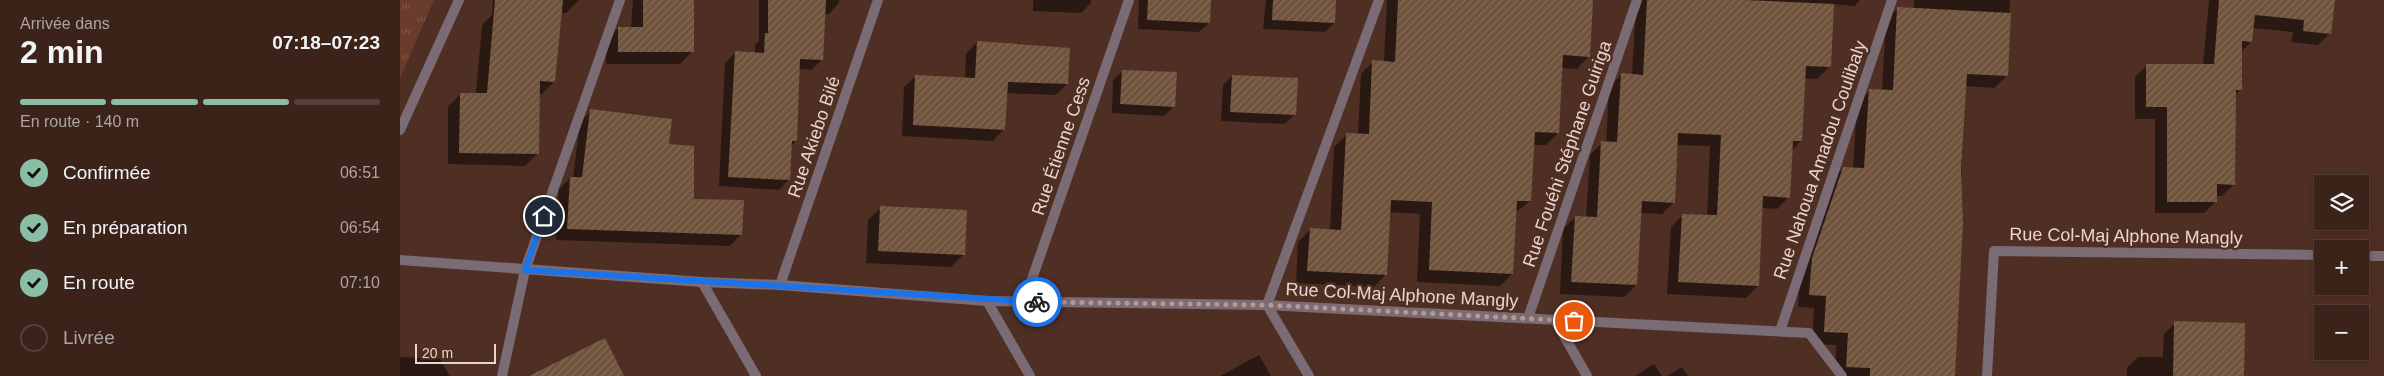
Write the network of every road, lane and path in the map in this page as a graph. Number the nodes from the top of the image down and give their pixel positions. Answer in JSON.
{"nodes":[{"id":1,"x":459,"y":0,"type":"edge"},
{"id":2,"x":620,"y":0,"type":"edge"},
{"id":3,"x":878,"y":0,"type":"edge"},
{"id":4,"x":1129,"y":0,"type":"edge"},
{"id":5,"x":1379,"y":0,"type":"edge"},
{"id":6,"x":1637,"y":0,"type":"edge"},
{"id":7,"x":1892,"y":0,"type":"edge"},
{"id":8,"x":400,"y":130,"type":"edge"},
{"id":9,"x":2314,"y":255,"type":"edge"},
{"id":10,"x":2369,"y":256,"type":"edge"},
{"id":11,"x":2384,"y":256,"type":"edge"},
{"id":12,"x":400,"y":260,"type":"edge"},
{"id":13,"x":525,"y":270,"type":"junction"},
{"id":14,"x":702,"y":282,"type":"junction"},
{"id":15,"x":780,"y":285,"type":"junction"},
{"id":16,"x":987,"y":301,"type":"junction"},
{"id":17,"x":1024,"y":302,"type":"junction"},
{"id":18,"x":1268,"y":305,"type":"junction"},
{"id":19,"x":1528,"y":318,"type":"junction"},
{"id":20,"x":1555,"y":320,"type":"junction"},
{"id":21,"x":1780,"y":331,"type":"junction"},
{"id":22,"x":502,"y":376,"type":"edge"},
{"id":23,"x":756,"y":376,"type":"edge"},
{"id":24,"x":1030,"y":376,"type":"edge"},
{"id":25,"x":1309,"y":376,"type":"edge"},
{"id":26,"x":1587,"y":376,"type":"edge"},
{"id":27,"x":1842,"y":376,"type":"edge"},
{"id":28,"x":1987,"y":376,"type":"edge"}],
"edges":[{"from":1,"to":8,"type":"street"},
{"from":2,"to":13,"type":"street"},
{"from":3,"to":15,"type":"street","name":"Rue Akiebo Bilé"},
{"from":4,"to":17,"type":"street","name":"Rue Étienne Cess"},
{"from":5,"to":18,"type":"street"},
{"from":6,"to":19,"type":"street","name":"Rue Fouéhi Stéphane Guiriga"},
{"from":7,"to":21,"type":"street","name":"Rue Nahoua Amadou Coulibaly"},
{"from":9,"to":28,"type":"street","name":"Rue Col-Maj Alphone Mangly"},
{"from":10,"to":11,"type":"street"},
{"from":12,"to":13,"type":"street","name":"Rue Col-Maj Alphone Mangly"},
{"from":13,"to":14,"type":"street","name":"Rue Col-Maj Alphone Mangly"},
{"from":13,"to":22,"type":"street"},
{"from":14,"to":15,"type":"street","name":"Rue Col-Maj Alphone Mangly"},
{"from":14,"to":23,"type":"street"},
{"from":15,"to":16,"type":"street","name":"Rue Col-Maj Alphone Mangly"},
{"from":16,"to":17,"type":"street","name":"Rue Col-Maj Alphone Mangly"},
{"from":16,"to":24,"type":"street"},
{"from":17,"to":18,"type":"street","name":"Rue Col-Maj Alphone Mangly"},
{"from":18,"to":19,"type":"street","name":"Rue Col-Maj Alphone Mangly"},
{"from":18,"to":25,"type":"street"},
{"from":19,"to":20,"type":"street","name":"Rue Col-Maj Alphone Mangly"},
{"from":20,"to":21,"type":"street","name":"Rue Col-Maj Alphone Mangly"},
{"from":20,"to":26,"type":"street"},
{"from":21,"to":27,"type":"street","name":"Rue Col-Maj Alphone Mangly"}]}
